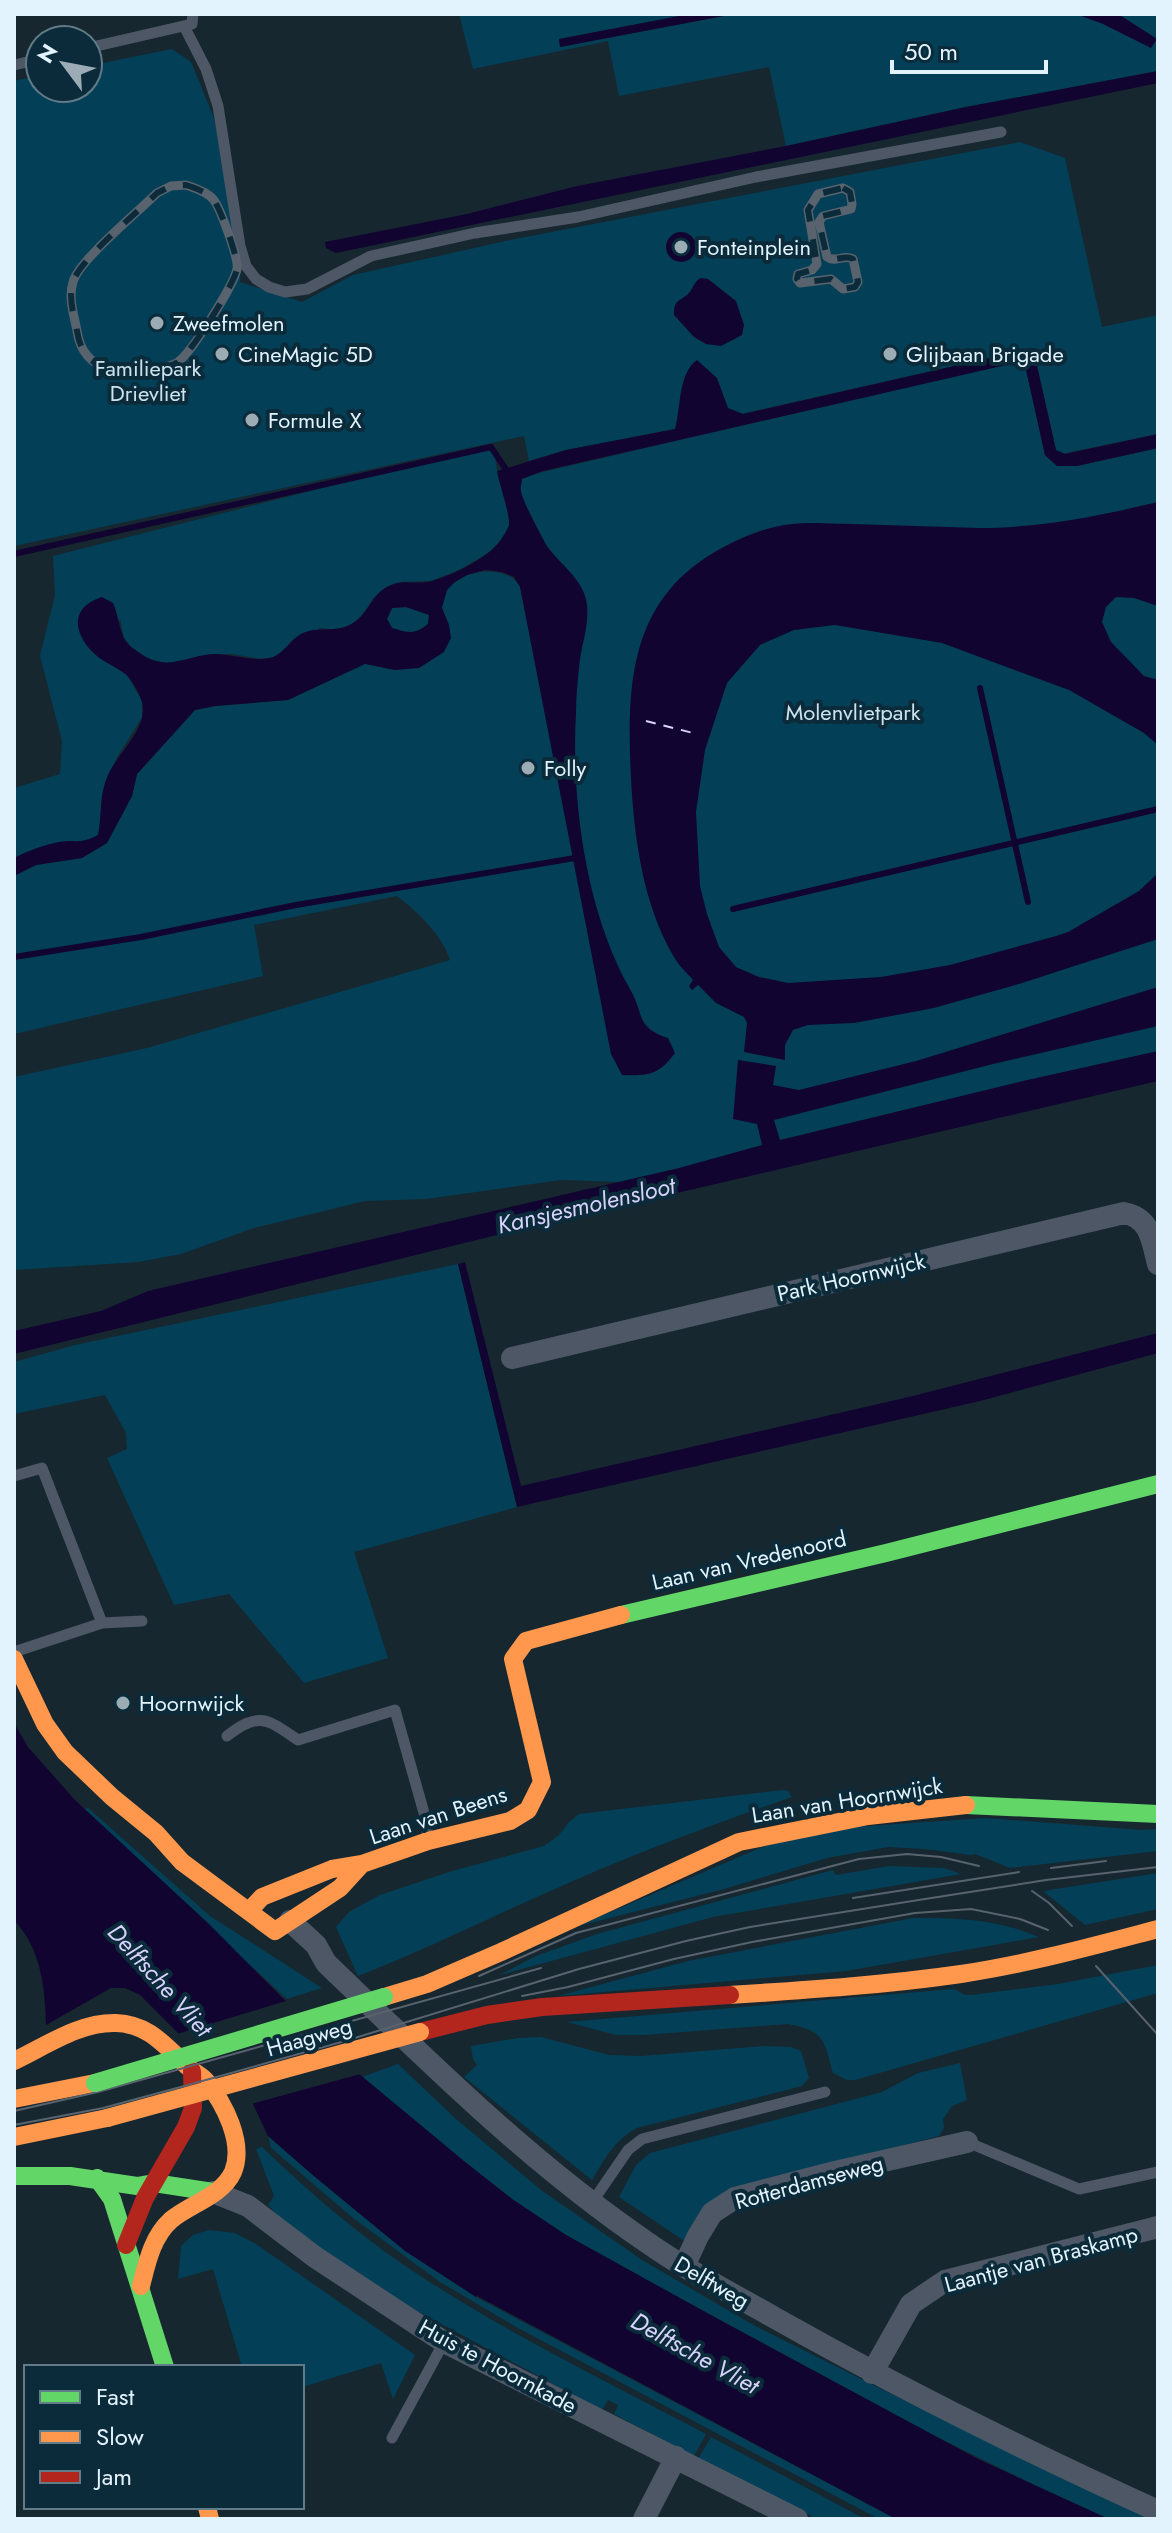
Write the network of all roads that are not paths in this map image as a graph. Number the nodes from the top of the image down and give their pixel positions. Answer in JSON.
{"nodes":[{"id":1,"x":193,"y":14,"type":"edge"},
{"id":2,"x":184,"y":26,"type":"junction"},
{"id":3,"x":104,"y":44,"type":"edge"},
{"id":4,"x":1001,"y":132,"type":"dead end"},
{"id":5,"x":1158,"y":1264,"type":"edge"},
{"id":6,"x":512,"y":1358,"type":"dead end"},
{"id":7,"x":14,"y":1476,"type":"edge"},
{"id":8,"x":1158,"y":1484,"type":"edge"},
{"id":9,"x":142,"y":1621,"type":"dead end"},
{"id":10,"x":102,"y":1623,"type":"junction"},
{"id":11,"x":14,"y":1652,"type":"edge"},
{"id":12,"x":14,"y":1659,"type":"edge"},
{"id":13,"x":227,"y":1736,"type":"dead end"},
{"id":14,"x":528,"y":1810,"type":"joint"},
{"id":15,"x":1158,"y":1814,"type":"edge"},
{"id":16,"x":156,"y":1833,"type":"junction"},
{"id":17,"x":428,"y":1841,"type":"junction"},
{"id":18,"x":191,"y":1846,"type":"dead end"},
{"id":19,"x":362,"y":1864,"type":"junction"},
{"id":20,"x":254,"y":1899,"type":"junction"},
{"id":21,"x":283,"y":1926,"type":"junction"},
{"id":22,"x":1158,"y":1929,"type":"edge"},
{"id":23,"x":384,"y":1997,"type":"joint"},
{"id":24,"x":14,"y":2061,"type":"edge"},
{"id":25,"x":192,"y":2071,"type":"junction"},
{"id":26,"x":825,"y":2092,"type":"dead end"},
{"id":27,"x":14,"y":2099,"type":"edge"},
{"id":28,"x":14,"y":2137,"type":"edge"},
{"id":29,"x":967,"y":2142,"type":"joint"},
{"id":30,"x":1158,"y":2172,"type":"edge"},
{"id":31,"x":14,"y":2176,"type":"edge"},
{"id":32,"x":97,"y":2178,"type":"junction"},
{"id":33,"x":154,"y":2183,"type":"junction"},
{"id":34,"x":213,"y":2192,"type":"junction"},
{"id":35,"x":593,"y":2201,"type":"junction"},
{"id":36,"x":1158,"y":2227,"type":"edge"},
{"id":37,"x":126,"y":2245,"type":"junction"},
{"id":38,"x":684,"y":2266,"type":"junction"},
{"id":39,"x":141,"y":2286,"type":"junction"},
{"id":40,"x":444,"y":2342,"type":"junction"},
{"id":41,"x":164,"y":2365,"type":"edge"},
{"id":42,"x":872,"y":2373,"type":"junction"},
{"id":43,"x":392,"y":2438,"type":"dead end"},
{"id":44,"x":676,"y":2457,"type":"junction"},
{"id":45,"x":1158,"y":2511,"type":"edge"},
{"id":46,"x":644,"y":2519,"type":"edge"},
{"id":47,"x":797,"y":2519,"type":"edge"}],
"edges":[{"from":1,"to":2,"type":"lane"},
{"from":2,"to":3,"type":"lane"},
{"from":2,"to":4,"type":"lane"},
{"from":5,"to":6,"type":"street","name":"Park Hoornwijck"},
{"from":7,"to":10,"type":"lane"},
{"from":8,"to":14,"type":"street","name":"Laan van Vredenoord"},
{"from":9,"to":10,"type":"lane"},
{"from":10,"to":11,"type":"lane"},
{"from":12,"to":16,"type":"street"},
{"from":13,"to":17,"type":"lane"},
{"from":14,"to":17,"type":"street","name":"Laan van Beens"},
{"from":15,"to":23,"type":"street","name":"Laan van Hoornwijck"},
{"from":16,"to":18,"type":"street"},
{"from":16,"to":20,"type":"street"},
{"from":17,"to":19,"type":"street","name":"Laan van Beens"},
{"from":19,"to":20,"type":"street","name":"Laan van Beens"},
{"from":19,"to":21,"type":"street","name":"Laan van Beens"},
{"from":20,"to":21,"type":"street"},
{"from":21,"to":35,"type":"street","name":"Delftweg"},
{"from":22,"to":28,"type":"street","name":"Haagweg","bridge":true},
{"from":23,"to":27,"type":"street","name":"Haagweg","bridge":true},
{"from":24,"to":25,"type":"street"},
{"from":25,"to":33,"type":"street"},
{"from":25,"to":34,"type":"street"},
{"from":26,"to":35,"type":"lane"},
{"from":29,"to":30,"type":"lane"},
{"from":29,"to":38,"type":"street","name":"Rotterdamseweg"},
{"from":31,"to":32,"type":"street"},
{"from":32,"to":33,"type":"street"},
{"from":32,"to":37,"type":"street"},
{"from":33,"to":34,"type":"street"},
{"from":33,"to":37,"type":"street"},
{"from":34,"to":39,"type":"street"},
{"from":34,"to":40,"type":"street","name":"Huis te Hoornkade"},
{"from":35,"to":38,"type":"street","name":"Delftweg"},
{"from":36,"to":42,"type":"street","name":"Laantje van Braskamp"},
{"from":37,"to":39,"type":"street"},
{"from":38,"to":42,"type":"street","name":"Delftweg"},
{"from":39,"to":41,"type":"street"},
{"from":40,"to":43,"type":"lane"},
{"from":40,"to":44,"type":"street","name":"Huis te Hoornkade"},
{"from":42,"to":45,"type":"street","name":"Delftweg"},
{"from":44,"to":46,"type":"street"},
{"from":44,"to":47,"type":"street","name":"Huis te Hoornkade"}]}
